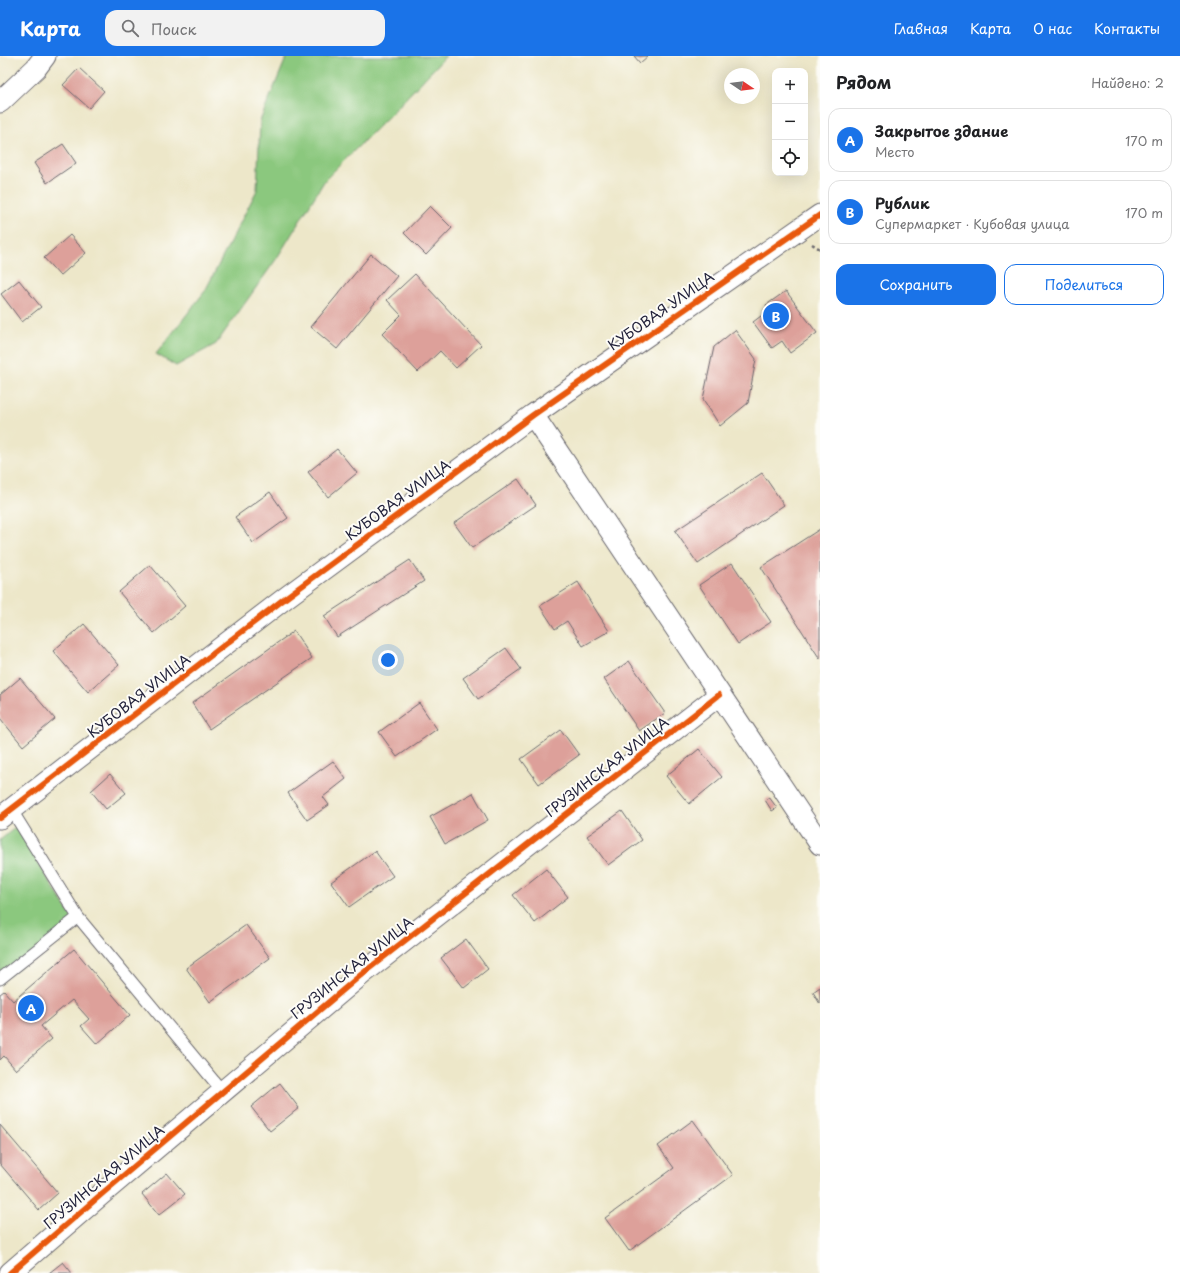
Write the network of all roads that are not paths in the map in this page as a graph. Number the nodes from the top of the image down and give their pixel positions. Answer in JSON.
{"nodes":[{"id":1,"x":45,"y":56,"type":"edge"},
{"id":2,"x":0,"y":102,"type":"edge"},
{"id":3,"x":820,"y":215,"type":"edge"},
{"id":4,"x":533,"y":416,"type":"junction"},
{"id":5,"x":719,"y":694,"type":"junction"},
{"id":6,"x":6,"y":814,"type":"edge"},
{"id":7,"x":820,"y":844,"type":"edge"},
{"id":8,"x":78,"y":917,"type":"junction"},
{"id":9,"x":0,"y":979,"type":"edge"},
{"id":10,"x":222,"y":1092,"type":"junction"},
{"id":11,"x":10,"y":1273,"type":"edge"}],
"edges":[{"from":1,"to":2,"type":"street"},
{"from":3,"to":4,"type":"street","name":"КУБОВАЯ УЛИЦА"},
{"from":4,"to":5,"type":"street"},
{"from":4,"to":6,"type":"street","name":"КУБОВАЯ УЛИЦА"},
{"from":5,"to":7,"type":"street"},
{"from":5,"to":10,"type":"street","name":"ГРУЗИНСКАЯ УЛИЦА"},
{"from":6,"to":8,"type":"lane"},
{"from":8,"to":9,"type":"lane"},
{"from":8,"to":10,"type":"lane"},
{"from":10,"to":11,"type":"street","name":"ГРУЗИНСКАЯ УЛИЦА"}]}
